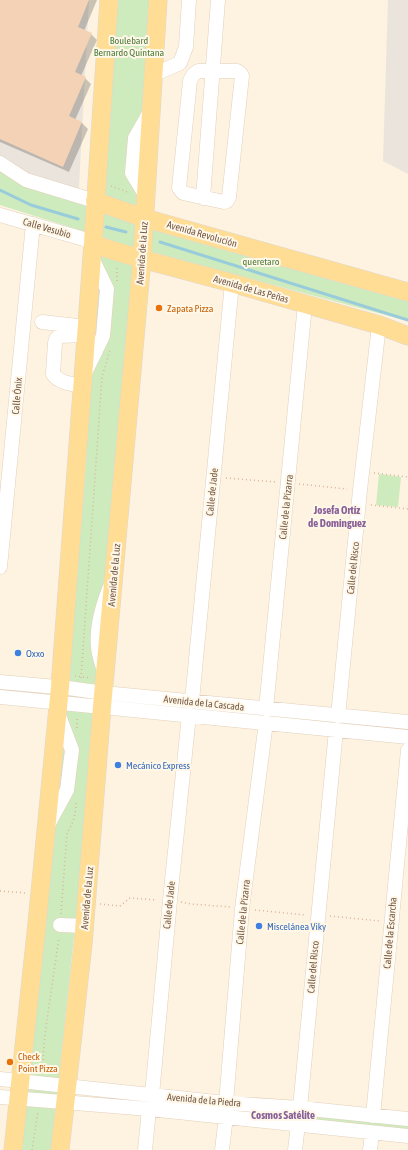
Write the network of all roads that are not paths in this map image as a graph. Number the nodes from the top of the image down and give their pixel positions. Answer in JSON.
{"nodes":[{"id":1,"x":109,"y":0,"type":"edge"},
{"id":2,"x":158,"y":0,"type":"edge"},
{"id":3,"x":189,"y":0,"type":"edge"},
{"id":4,"x":218,"y":5,"type":"edge"},
{"id":5,"x":209,"y":71,"type":"junction"},
{"id":6,"x":153,"y":75,"type":"junction"},
{"id":7,"x":0,"y":163,"type":"edge"},
{"id":8,"x":203,"y":198,"type":"junction"},
{"id":9,"x":100,"y":202,"type":"junction"},
{"id":10,"x":0,"y":215,"type":"edge"},
{"id":11,"x":139,"y":216,"type":"junction"},
{"id":12,"x":33,"y":224,"type":"junction"},
{"id":13,"x":97,"y":250,"type":"junction"},
{"id":14,"x":130,"y":260,"type":"junction"},
{"id":15,"x":232,"y":283,"type":"junction"},
{"id":16,"x":408,"y":292,"type":"edge"},
{"id":17,"x":305,"y":304,"type":"junction"},
{"id":18,"x":42,"y":322,"type":"dead end"},
{"id":19,"x":379,"y":325,"type":"junction"},
{"id":20,"x":86,"y":331,"type":"junction"},
{"id":21,"x":408,"y":336,"type":"edge"},
{"id":22,"x":82,"y":383,"type":"junction"},
{"id":23,"x":0,"y":567,"type":"edge"},
{"id":24,"x":0,"y":682,"type":"edge"},
{"id":25,"x":104,"y":689,"type":"junction"},
{"id":26,"x":67,"y":693,"type":"junction"},
{"id":27,"x":0,"y":698,"type":"edge"},
{"id":28,"x":192,"y":701,"type":"junction"},
{"id":29,"x":189,"y":715,"type":"junction"},
{"id":30,"x":266,"y":716,"type":"junction"},
{"id":31,"x":338,"y":716,"type":"junction"},
{"id":32,"x":408,"y":722,"type":"edge"},
{"id":33,"x":336,"y":730,"type":"junction"},
{"id":34,"x":408,"y":737,"type":"edge"},
{"id":35,"x":408,"y":750,"type":"edge"},
{"id":36,"x":52,"y":924,"type":"junction"},
{"id":37,"x":85,"y":926,"type":"junction"},
{"id":38,"x":0,"y":1079,"type":"edge"},
{"id":39,"x":19,"y":1090,"type":"junction"},
{"id":40,"x":66,"y":1093,"type":"junction"},
{"id":41,"x":0,"y":1096,"type":"edge"},
{"id":42,"x":150,"y":1102,"type":"junction"},
{"id":43,"x":261,"y":1106,"type":"junction"},
{"id":44,"x":300,"y":1108,"type":"junction"},
{"id":45,"x":226,"y":1110,"type":"junction"},
{"id":46,"x":373,"y":1116,"type":"junction"},
{"id":47,"x":408,"y":1119,"type":"edge"},
{"id":48,"x":260,"y":1121,"type":"junction"},
{"id":49,"x":298,"y":1124,"type":"junction"},
{"id":50,"x":372,"y":1133,"type":"junction"},
{"id":51,"x":408,"y":1136,"type":"edge"},
{"id":52,"x":13,"y":1150,"type":"edge"},
{"id":53,"x":60,"y":1150,"type":"edge"},
{"id":54,"x":146,"y":1150,"type":"edge"},
{"id":55,"x":222,"y":1150,"type":"edge"},
{"id":56,"x":295,"y":1150,"type":"edge"},
{"id":57,"x":370,"y":1150,"type":"edge"}],
"edges":[{"from":1,"to":9,"type":"main road"},
{"from":2,"to":6,"type":"main road","name":"Avenida de la Luz"},
{"from":3,"to":6,"type":"street"},
{"from":4,"to":5,"type":"street"},
{"from":5,"to":8,"type":"street"},
{"from":5,"to":8,"type":"street"},
{"from":5,"to":8,"type":"street"},
{"from":6,"to":11,"type":"main road","name":"Avenida de la Luz"},
{"from":7,"to":9,"type":"street","name":"Avenida Revolución"},
{"from":9,"to":11,"type":"main road","name":"Avenida Revolución"},
{"from":9,"to":13,"type":"main road"},
{"from":10,"to":12,"type":"street","name":"Calle Vesubio"},
{"from":11,"to":14,"type":"main road","name":"Avenida de la Luz"},
{"from":11,"to":16,"type":"main road","name":"Avenida Revolución"},
{"from":12,"to":13,"type":"street","name":"Calle Vesubio"},
{"from":12,"to":23,"type":"street","name":"Calle Ónix"},
{"from":13,"to":14,"type":"main road","name":"Avenida de Las Peñas"},
{"from":13,"to":20,"type":"main road"},
{"from":13,"to":22,"type":"street"},
{"from":14,"to":15,"type":"main road","name":"Avenida de Las Peñas"},
{"from":14,"to":25,"type":"main road","name":"Avenida de la Luz"},
{"from":15,"to":17,"type":"main road","name":"Avenida de Las Peñas"},
{"from":15,"to":28,"type":"street","name":"Calle de Jade"},
{"from":17,"to":19,"type":"main road","name":"Avenida de Las Peñas"},
{"from":17,"to":30,"type":"street","name":"Calle de la Pizarra"},
{"from":18,"to":20,"type":"street"},
{"from":19,"to":21,"type":"main road","name":"Avenida de Las Peñas"},
{"from":19,"to":31,"type":"street","name":"Calle del Risco"},
{"from":20,"to":22,"type":"main road"},
{"from":20,"to":22,"type":"street"},
{"from":22,"to":26,"type":"main road"},
{"from":24,"to":26,"type":"street","name":"Avenida de la Cascada"},
{"from":25,"to":26,"type":"street","name":"Avenida de la Cascada"},
{"from":25,"to":28,"type":"street","name":"Avenida de la Cascada"},
{"from":25,"to":29,"type":"street","name":"Avenida de la Cascada"},
{"from":25,"to":37,"type":"main road","name":"Avenida de la Luz"},
{"from":26,"to":27,"type":"street","name":"Avenida de la Cascada"},
{"from":26,"to":36,"type":"main road"},
{"from":28,"to":30,"type":"street","name":"Avenida de la Cascada"},
{"from":29,"to":30,"type":"street","name":"Avenida de la Cascada"},
{"from":29,"to":42,"type":"street","name":"Calle de Jade"},
{"from":30,"to":31,"type":"street","name":"Avenida de la Cascada"},
{"from":30,"to":33,"type":"street","name":"Avenida de la Cascada"},
{"from":30,"to":45,"type":"street","name":"Calle de la Pizarra"},
{"from":31,"to":32,"type":"street","name":"Avenida de la Cascada"},
{"from":33,"to":34,"type":"street","name":"Avenida de la Cascada"},
{"from":33,"to":44,"type":"street","name":"Calle del Risco"},
{"from":35,"to":46,"type":"street","name":"Calle de la Escarcha"},
{"from":36,"to":37,"type":"street"},
{"from":36,"to":39,"type":"main road"},
{"from":37,"to":40,"type":"main road","name":"Avenida de la Luz"},
{"from":38,"to":39,"type":"street","name":"Avenida de la Piedra"},
{"from":39,"to":40,"type":"street","name":"Avenida de la Piedra"},
{"from":39,"to":41,"type":"street","name":"Avenida de la Piedra"},
{"from":39,"to":52,"type":"main road"},
{"from":40,"to":42,"type":"street","name":"Avenida de la Piedra"},
{"from":40,"to":53,"type":"main road","name":"Avenida de la Luz"},
{"from":42,"to":45,"type":"street","name":"Avenida de la Piedra"},
{"from":42,"to":54,"type":"street","name":"Calle de Jade"},
{"from":43,"to":44,"type":"street","name":"Avenida de la Piedra"},
{"from":43,"to":45,"type":"street","name":"Avenida de la Piedra"},
{"from":43,"to":48,"type":"street"},
{"from":44,"to":46,"type":"street","name":"Avenida de la Piedra"},
{"from":45,"to":48,"type":"street","name":"Avenida de la Piedra"},
{"from":45,"to":55,"type":"street","name":"Calle de la Pizarra"},
{"from":46,"to":47,"type":"street","name":"Avenida de la Piedra"},
{"from":48,"to":49,"type":"street","name":"Avenida de la Piedra"},
{"from":49,"to":50,"type":"street","name":"Avenida de la Piedra"},
{"from":49,"to":56,"type":"street"},
{"from":50,"to":51,"type":"street","name":"Avenida de la Piedra"},
{"from":50,"to":57,"type":"street"}]}
